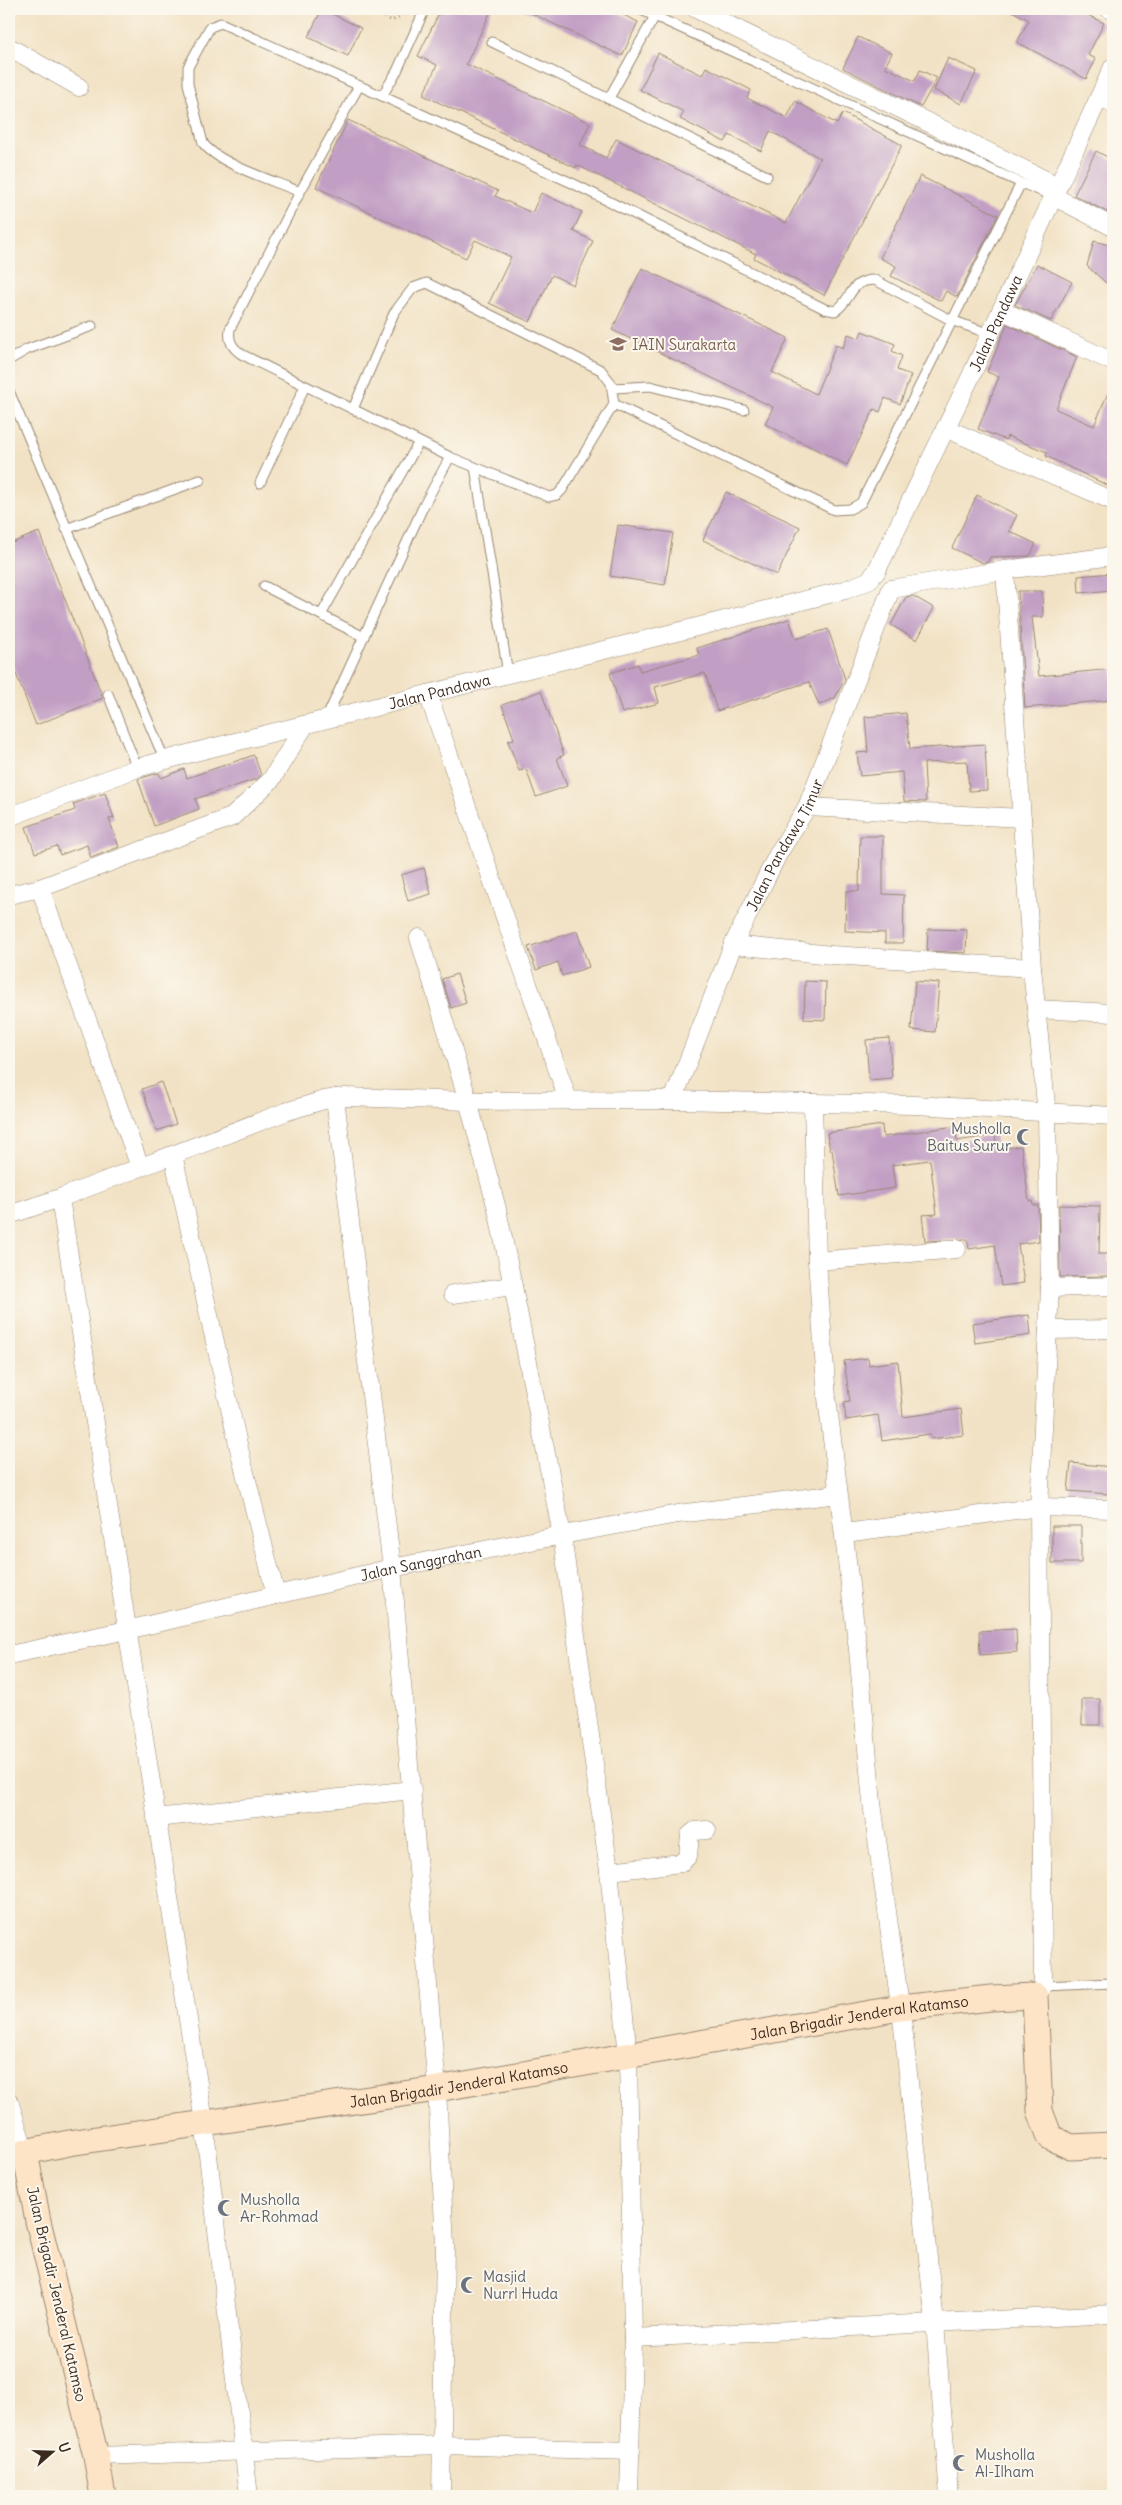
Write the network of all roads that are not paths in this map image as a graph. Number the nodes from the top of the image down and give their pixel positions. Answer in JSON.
{"nodes":[{"id":1,"x":425,"y":9,"type":"edge"},
{"id":2,"x":639,"y":9,"type":"edge"},
{"id":3,"x":696,"y":9,"type":"edge"},
{"id":4,"x":1109,"y":9,"type":"edge"},
{"id":5,"x":1113,"y":11,"type":"edge"},
{"id":6,"x":654,"y":16,"type":"junction"},
{"id":7,"x":492,"y":42,"type":"dead end"},
{"id":8,"x":9,"y":47,"type":"edge"},
{"id":9,"x":1113,"y":67,"type":"edge"},
{"id":10,"x":359,"y":86,"type":"junction"},
{"id":11,"x":79,"y":87,"type":"dead end"},
{"id":12,"x":382,"y":96,"type":"junction"},
{"id":13,"x":608,"y":98,"type":"junction"},
{"id":14,"x":1106,"y":100,"type":"edge"},
{"id":15,"x":767,"y":176,"type":"dead end"},
{"id":16,"x":1020,"y":183,"type":"junction"},
{"id":17,"x":1055,"y":191,"type":"junction"},
{"id":18,"x":300,"y":192,"type":"junction"},
{"id":19,"x":1113,"y":227,"type":"edge"},
{"id":20,"x":1001,"y":310,"type":"junction"},
{"id":21,"x":951,"y":320,"type":"junction"},
{"id":22,"x":92,"y":326,"type":"dead end"},
{"id":23,"x":990,"y":334,"type":"junction"},
{"id":24,"x":9,"y":360,"type":"edge"},
{"id":25,"x":1113,"y":362,"type":"edge"},
{"id":26,"x":306,"y":386,"type":"junction"},
{"id":27,"x":613,"y":388,"type":"junction"},
{"id":28,"x":9,"y":391,"type":"edge"},
{"id":29,"x":614,"y":404,"type":"junction"},
{"id":30,"x":353,"y":410,"type":"junction"},
{"id":31,"x":744,"y":410,"type":"dead end"},
{"id":32,"x":945,"y":428,"type":"junction"},
{"id":33,"x":419,"y":442,"type":"junction"},
{"id":34,"x":450,"y":457,"type":"junction"},
{"id":35,"x":475,"y":467,"type":"junction"},
{"id":36,"x":200,"y":480,"type":"dead end"},
{"id":37,"x":260,"y":483,"type":"dead end"},
{"id":38,"x":1113,"y":501,"type":"edge"},
{"id":39,"x":66,"y":529,"type":"junction"},
{"id":40,"x":1113,"y":556,"type":"edge"},
{"id":41,"x":1005,"y":570,"type":"junction"},
{"id":42,"x":873,"y":577,"type":"junction"},
{"id":43,"x":264,"y":586,"type":"dead end"},
{"id":44,"x":891,"y":589,"type":"junction"},
{"id":45,"x":321,"y":615,"type":"junction"},
{"id":46,"x":364,"y":637,"type":"junction"},
{"id":47,"x":508,"y":674,"type":"junction"},
{"id":48,"x":108,"y":694,"type":"dead end"},
{"id":49,"x":428,"y":694,"type":"junction"},
{"id":50,"x":326,"y":719,"type":"junction"},
{"id":51,"x":305,"y":725,"type":"junction"},
{"id":52,"x":165,"y":761,"type":"junction"},
{"id":53,"x":137,"y":768,"type":"junction"},
{"id":54,"x":808,"y":807,"type":"junction"},
{"id":55,"x":9,"y":817,"type":"edge"},
{"id":56,"x":1022,"y":818,"type":"junction"},
{"id":57,"x":40,"y":888,"type":"junction"},
{"id":58,"x":9,"y":895,"type":"edge"},
{"id":59,"x":419,"y":938,"type":"dead end"},
{"id":60,"x":733,"y":944,"type":"junction"},
{"id":61,"x":1032,"y":968,"type":"junction"},
{"id":62,"x":1036,"y":1009,"type":"junction"},
{"id":63,"x":1113,"y":1013,"type":"edge"},
{"id":64,"x":335,"y":1098,"type":"junction"},
{"id":65,"x":568,"y":1100,"type":"junction"},
{"id":66,"x":673,"y":1100,"type":"junction"},
{"id":67,"x":468,"y":1101,"type":"junction"},
{"id":68,"x":813,"y":1103,"type":"junction"},
{"id":69,"x":1047,"y":1114,"type":"junction"},
{"id":70,"x":1113,"y":1116,"type":"edge"},
{"id":71,"x":173,"y":1155,"type":"junction"},
{"id":72,"x":140,"y":1167,"type":"junction"},
{"id":73,"x":60,"y":1198,"type":"junction"},
{"id":74,"x":9,"y":1215,"type":"edge"},
{"id":75,"x":957,"y":1250,"type":"dead end"},
{"id":76,"x":817,"y":1261,"type":"junction"},
{"id":77,"x":513,"y":1286,"type":"junction"},
{"id":78,"x":1113,"y":1286,"type":"edge"},
{"id":79,"x":1050,"y":1288,"type":"junction"},
{"id":80,"x":453,"y":1294,"type":"dead end"},
{"id":81,"x":1113,"y":1329,"type":"edge"},
{"id":82,"x":1048,"y":1330,"type":"junction"},
{"id":83,"x":838,"y":1494,"type":"junction"},
{"id":84,"x":1039,"y":1507,"type":"junction"},
{"id":85,"x":1113,"y":1510,"type":"edge"},
{"id":86,"x":845,"y":1533,"type":"junction"},
{"id":87,"x":562,"y":1535,"type":"junction"},
{"id":88,"x":392,"y":1568,"type":"junction"},
{"id":89,"x":276,"y":1595,"type":"junction"},
{"id":90,"x":127,"y":1630,"type":"junction"},
{"id":91,"x":9,"y":1655,"type":"edge"},
{"id":92,"x":412,"y":1790,"type":"junction"},
{"id":93,"x":156,"y":1818,"type":"junction"},
{"id":94,"x":707,"y":1830,"type":"dead end"},
{"id":95,"x":609,"y":1871,"type":"junction"},
{"id":96,"x":1113,"y":1983,"type":"edge"},
{"id":97,"x":1039,"y":1991,"type":"junction"},
{"id":98,"x":900,"y":2008,"type":"junction"},
{"id":99,"x":628,"y":2055,"type":"junction"},
{"id":100,"x":437,"y":2089,"type":"junction"},
{"id":101,"x":9,"y":2101,"type":"edge"},
{"id":102,"x":204,"y":2122,"type":"junction"},
{"id":103,"x":1113,"y":2145,"type":"edge"},
{"id":104,"x":17,"y":2154,"type":"edge"},
{"id":105,"x":1113,"y":2314,"type":"edge"},
{"id":106,"x":935,"y":2324,"type":"junction"},
{"id":107,"x":633,"y":2338,"type":"junction"},
{"id":108,"x":442,"y":2445,"type":"junction"},
{"id":109,"x":243,"y":2451,"type":"junction"},
{"id":110,"x":631,"y":2451,"type":"junction"},
{"id":111,"x":96,"y":2456,"type":"junction"},
{"id":112,"x":103,"y":2496,"type":"edge"},
{"id":113,"x":249,"y":2496,"type":"edge"},
{"id":114,"x":441,"y":2496,"type":"edge"},
{"id":115,"x":628,"y":2496,"type":"edge"},
{"id":116,"x":949,"y":2496,"type":"edge"}],
"edges":[{"from":1,"to":12,"type":"lane"},
{"from":2,"to":6,"type":"lane"},
{"from":3,"to":17,"type":"street"},
{"from":4,"to":5,"type":"street"},
{"from":6,"to":13,"type":"lane"},
{"from":6,"to":16,"type":"lane"},
{"from":7,"to":13,"type":"lane"},
{"from":8,"to":11,"type":"street"},
{"from":9,"to":14,"type":"street","name":"Jalan Pandawa"},
{"from":10,"to":12,"type":"lane"},
{"from":10,"to":18,"type":"lane"},
{"from":10,"to":18,"type":"lane"},
{"from":12,"to":21,"type":"lane"},
{"from":13,"to":15,"type":"lane"},
{"from":14,"to":17,"type":"street","name":"Jalan Pandawa"},
{"from":16,"to":17,"type":"lane"},
{"from":16,"to":21,"type":"lane"},
{"from":17,"to":19,"type":"street"},
{"from":17,"to":20,"type":"street","name":"Jalan Pandawa"},
{"from":18,"to":26,"type":"lane"},
{"from":20,"to":23,"type":"street","name":"Jalan Pandawa"},
{"from":20,"to":25,"type":"street"},
{"from":21,"to":23,"type":"lane"},
{"from":21,"to":29,"type":"lane"},
{"from":22,"to":24,"type":"lane"},
{"from":23,"to":32,"type":"street","name":"Jalan Pandawa"},
{"from":26,"to":30,"type":"lane"},
{"from":26,"to":37,"type":"lane"},
{"from":27,"to":29,"type":"lane"},
{"from":27,"to":30,"type":"lane"},
{"from":27,"to":31,"type":"lane"},
{"from":28,"to":39,"type":"lane"},
{"from":29,"to":35,"type":"lane"},
{"from":30,"to":33,"type":"lane"},
{"from":32,"to":38,"type":"street"},
{"from":32,"to":42,"type":"street","name":"Jalan Pandawa"},
{"from":33,"to":34,"type":"lane"},
{"from":33,"to":45,"type":"lane"},
{"from":34,"to":35,"type":"lane"},
{"from":34,"to":46,"type":"lane"},
{"from":35,"to":47,"type":"lane"},
{"from":36,"to":39,"type":"lane"},
{"from":39,"to":52,"type":"lane"},
{"from":40,"to":41,"type":"street"},
{"from":41,"to":44,"type":"street"},
{"from":41,"to":56,"type":"street"},
{"from":42,"to":44,"type":"street"},
{"from":42,"to":47,"type":"street","name":"Jalan Pandawa"},
{"from":43,"to":45,"type":"lane"},
{"from":44,"to":54,"type":"street","name":"Jalan Pandawa Timur"},
{"from":45,"to":46,"type":"lane"},
{"from":46,"to":50,"type":"lane"},
{"from":47,"to":49,"type":"street","name":"Jalan Pandawa"},
{"from":48,"to":53,"type":"lane"},
{"from":49,"to":50,"type":"street","name":"Jalan Pandawa"},
{"from":49,"to":65,"type":"street"},
{"from":50,"to":51,"type":"street","name":"Jalan Pandawa"},
{"from":51,"to":52,"type":"street","name":"Jalan Pandawa"},
{"from":51,"to":57,"type":"street"},
{"from":52,"to":53,"type":"street","name":"Jalan Pandawa"},
{"from":53,"to":55,"type":"street","name":"Jalan Pandawa"},
{"from":54,"to":56,"type":"street"},
{"from":54,"to":60,"type":"street","name":"Jalan Pandawa Timur"},
{"from":56,"to":61,"type":"street"},
{"from":57,"to":58,"type":"street"},
{"from":57,"to":72,"type":"street"},
{"from":59,"to":67,"type":"street"},
{"from":60,"to":61,"type":"street"},
{"from":60,"to":66,"type":"street","name":"Jalan Pandawa Timur"},
{"from":61,"to":62,"type":"street"},
{"from":62,"to":63,"type":"street"},
{"from":62,"to":69,"type":"street"},
{"from":64,"to":67,"type":"street"},
{"from":64,"to":71,"type":"street"},
{"from":64,"to":88,"type":"street"},
{"from":65,"to":66,"type":"street"},
{"from":65,"to":67,"type":"street"},
{"from":66,"to":68,"type":"street"},
{"from":67,"to":77,"type":"street"},
{"from":68,"to":69,"type":"street"},
{"from":68,"to":76,"type":"street"},
{"from":69,"to":70,"type":"street"},
{"from":69,"to":79,"type":"street"},
{"from":71,"to":72,"type":"street"},
{"from":71,"to":89,"type":"street"},
{"from":72,"to":73,"type":"street"},
{"from":73,"to":74,"type":"street"},
{"from":73,"to":90,"type":"street"},
{"from":75,"to":76,"type":"street"},
{"from":76,"to":83,"type":"street"},
{"from":77,"to":80,"type":"street"},
{"from":77,"to":87,"type":"street"},
{"from":78,"to":79,"type":"street"},
{"from":79,"to":82,"type":"street"},
{"from":81,"to":82,"type":"street"},
{"from":82,"to":84,"type":"street"},
{"from":83,"to":86,"type":"street"},
{"from":83,"to":87,"type":"street","name":"Jalan Sanggrahan"},
{"from":84,"to":85,"type":"street"},
{"from":84,"to":86,"type":"street"},
{"from":84,"to":97,"type":"street"},
{"from":86,"to":98,"type":"street"},
{"from":87,"to":88,"type":"street","name":"Jalan Sanggrahan"},
{"from":87,"to":95,"type":"street"},
{"from":88,"to":89,"type":"street","name":"Jalan Sanggrahan"},
{"from":88,"to":92,"type":"street"},
{"from":89,"to":90,"type":"street","name":"Jalan Sanggrahan"},
{"from":90,"to":91,"type":"street","name":"Jalan Sanggrahan"},
{"from":90,"to":93,"type":"street"},
{"from":92,"to":93,"type":"street"},
{"from":92,"to":100,"type":"street"},
{"from":93,"to":102,"type":"street"},
{"from":94,"to":95,"type":"street"},
{"from":95,"to":99,"type":"street"},
{"from":96,"to":97,"type":"lane"},
{"from":97,"to":98,"type":"main road","name":"Jalan Brigadir Jenderal Katamso"},
{"from":97,"to":103,"type":"main road"},
{"from":98,"to":99,"type":"main road","name":"Jalan Brigadir Jenderal Katamso"},
{"from":98,"to":106,"type":"street"},
{"from":99,"to":100,"type":"main road","name":"Jalan Brigadir Jenderal Katamso"},
{"from":99,"to":107,"type":"street"},
{"from":100,"to":102,"type":"main road","name":"Jalan Brigadir Jenderal Katamso"},
{"from":100,"to":108,"type":"street"},
{"from":101,"to":104,"type":"street"},
{"from":102,"to":104,"type":"main road","name":"Jalan Brigadir Jenderal Katamso"},
{"from":102,"to":109,"type":"street"},
{"from":104,"to":111,"type":"main road","name":"Jalan Brigadir Jenderal Katamso"},
{"from":105,"to":106,"type":"street"},
{"from":106,"to":107,"type":"street"},
{"from":106,"to":116,"type":"street"},
{"from":107,"to":110,"type":"street"},
{"from":108,"to":109,"type":"street"},
{"from":108,"to":110,"type":"street"},
{"from":108,"to":114,"type":"street"},
{"from":109,"to":111,"type":"street"},
{"from":109,"to":113,"type":"street"},
{"from":110,"to":115,"type":"street"},
{"from":111,"to":112,"type":"main road","name":"Jalan Brigadir Jenderal Katamso"}]}
